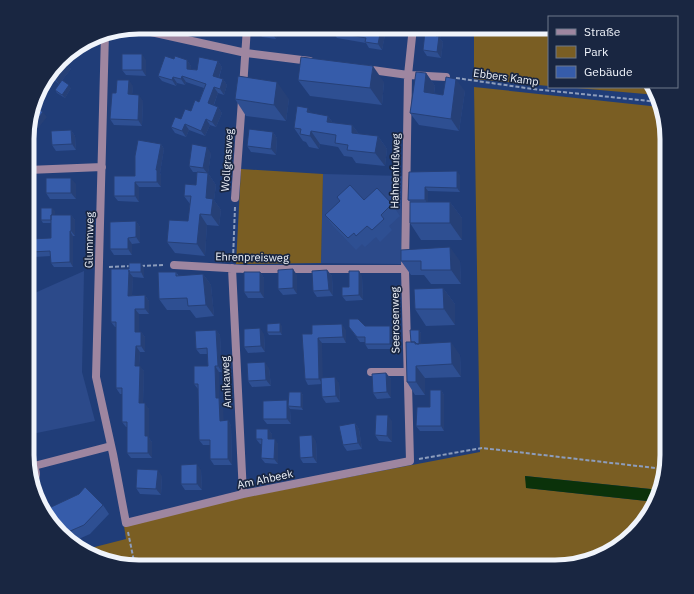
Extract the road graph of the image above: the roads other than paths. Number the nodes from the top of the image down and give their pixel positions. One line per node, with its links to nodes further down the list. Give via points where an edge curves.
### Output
1 (160, 34): 5 (street)
2 (247, 34): 5 (street, Wollgrasweg)
3 (412, 34): 8 (street, Hahnenfußweg)
4 (105, 40): 10 (street, Glummweg)
5 (246, 53): 6 (street); 12 (street, Wollgrasweg)
6 (316, 62)
7 (354, 67): 8 (street)
8 (408, 74): 9 (street); 15 (street, Hahnenfußweg)
9 (446, 77)
10 (102, 167): 11 (street); 18 (street, Glummweg, via 96,377)
11 (34, 170)
12 (235, 198)
13 (174, 265): 14 (street, Ehrenpreisweg)
14 (232, 268): 15 (street, Ehrenpreisweg); 21 (street, Arnikaweg)
15 (405, 269): 17 (street, Seerosenweg)
16 (372, 372): 17 (street)
17 (406, 372): 19 (street, Seerosenweg)
18 (111, 446): 20 (street); 22 (street, Glummweg)
19 (410, 461): 21 (street, Am Ahbeek)
20 (34, 462)
21 (243, 494): 22 (street, Am Ahbeek)
22 (126, 523)

